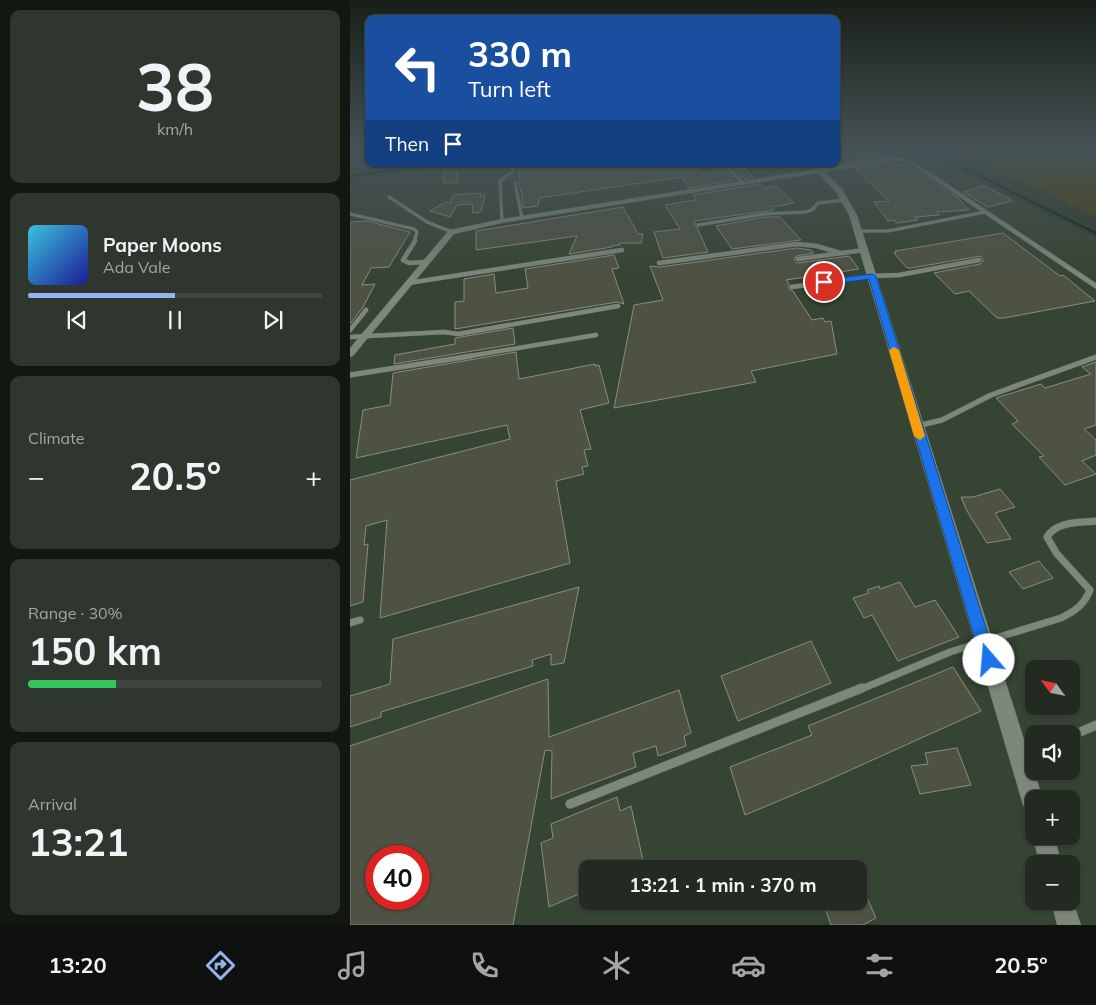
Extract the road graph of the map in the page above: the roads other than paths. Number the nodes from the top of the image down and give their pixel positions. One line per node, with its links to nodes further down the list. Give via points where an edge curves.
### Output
1 (501, 194): 11 (lane)
2 (517, 194): 10 (lane)
3 (672, 194): 10 (street)
4 (840, 194): 7 (street)
5 (958, 194): 8 (street)
6 (389, 197): 14 (lane, via 427,222)
7 (845, 200): 12 (lane, via 818,203 805,212 764,214); 13 (street)
8 (985, 212): 13 (lane, via 888,231); 25 (street)
9 (350, 214): 20 (lane, via 414,229 417,237 403,260)
10 (522, 218): 11 (street)
11 (502, 221): 14 (street)
12 (698, 225)
13 (858, 231): 16 (street)
14 (452, 232): 20 (street)
15 (622, 250): 23 (lane)
16 (864, 250): 17 (lane); 22 (street)
17 (840, 254): 18 (lane); 21 (lane, via 817,246 797,244)
18 (798, 259)
19 (979, 260): 22 (lane, via 899,276)
20 (425, 262): 23 (street)
21 (659, 264)
22 (872, 276): 24 (lane); 35 (street)
23 (408, 284): 30 (street)
24 (792, 287)
25 (1096, 287)
26 (618, 306): 30 (lane, via 458,334)
27 (366, 310): 28 (lane)
28 (350, 330)
29 (596, 335): 34 (lane)
30 (365, 336): 31 (lane); 32 (street)
31 (350, 337)
32 (350, 354)
33 (1096, 357): 35 (lane, via 991,395 942,420)
34 (350, 375)
35 (917, 426): 40 (street)
36 (1096, 521): 37 (lane, via 1058,527 1047,537 1050,546)
37 (1093, 589): 40 (lane, via 1082,606 1073,612)
38 (360, 620): 39 (lane)
39 (350, 623)
40 (983, 643): 44 (street); 46 (lane, via 950,652)
41 (1096, 725): 42 (lane)
42 (1080, 732)
43 (1025, 756): 44 (lane)
44 (1020, 758): 45 (street)
45 (1030, 790)
46 (570, 804)
47 (1065, 910): 48 (street)
48 (1069, 925)

